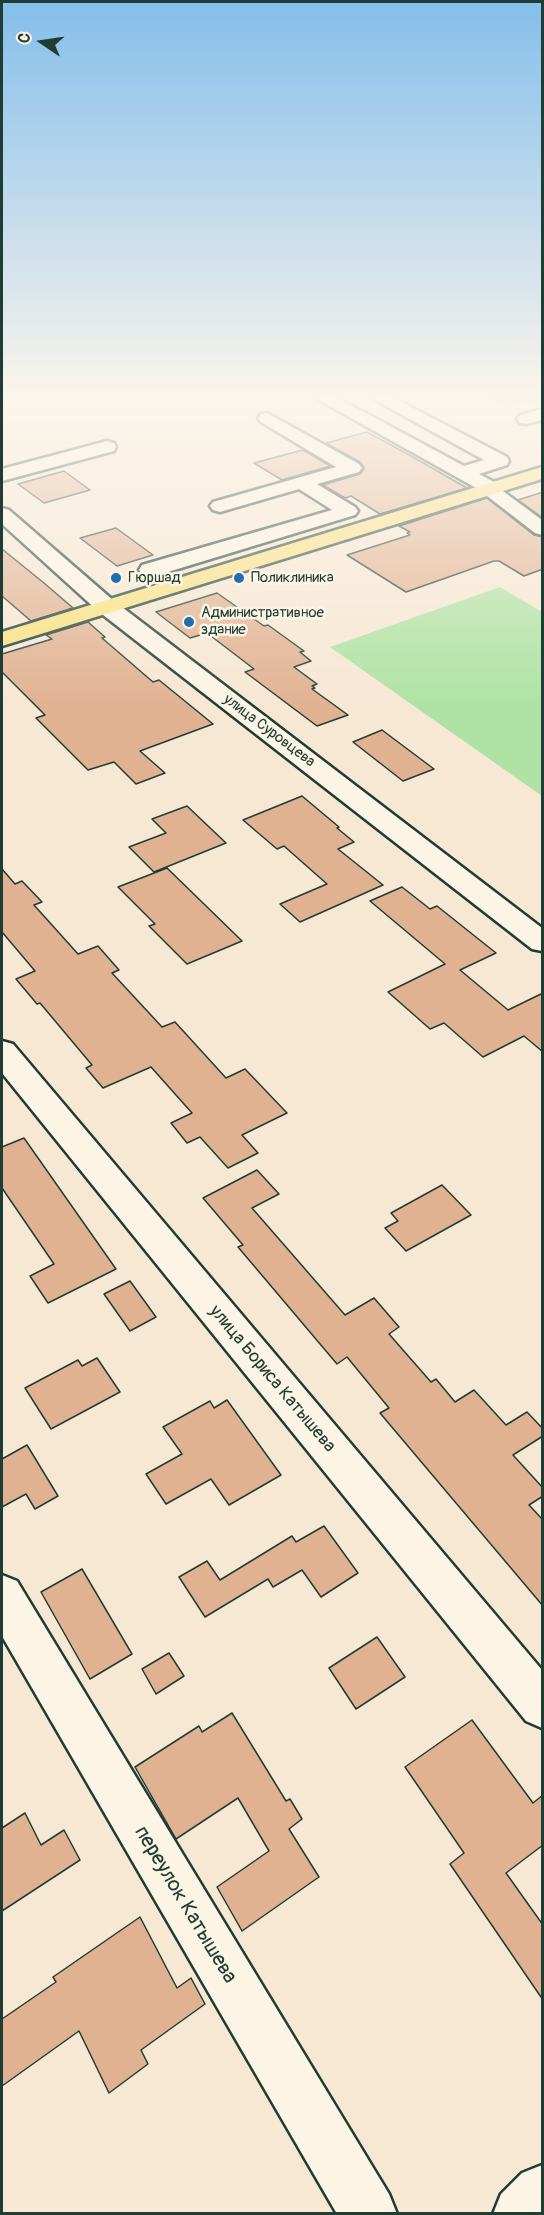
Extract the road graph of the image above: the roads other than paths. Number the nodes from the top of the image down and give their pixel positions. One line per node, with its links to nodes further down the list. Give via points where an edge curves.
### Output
1 (244, 499): 5 (street)
2 (329, 499): 7 (street, via 348,511)
3 (454, 499): 8 (main road)
4 (503, 499): 9 (street)
5 (220, 506)
6 (2, 514): 13 (street, улица Суровцева)
7 (335, 514): 8 (street); 10 (street)
8 (358, 528): 11 (main road)
9 (543, 529)
10 (256, 538): 11 (street); 12 (street)
11 (277, 553): 13 (main road)
12 (150, 570)
13 (106, 606): 14 (main road); 15 (street, улица Суровцева)
14 (2, 639)
15 (543, 942)
16 (2, 1052): 18 (street, улица Бориса Катышева)
17 (2, 1596): 20 (street, переулок Катышева)
18 (543, 1705)
19 (543, 2193): 21 (street)
20 (369, 2214)
21 (520, 2214)

